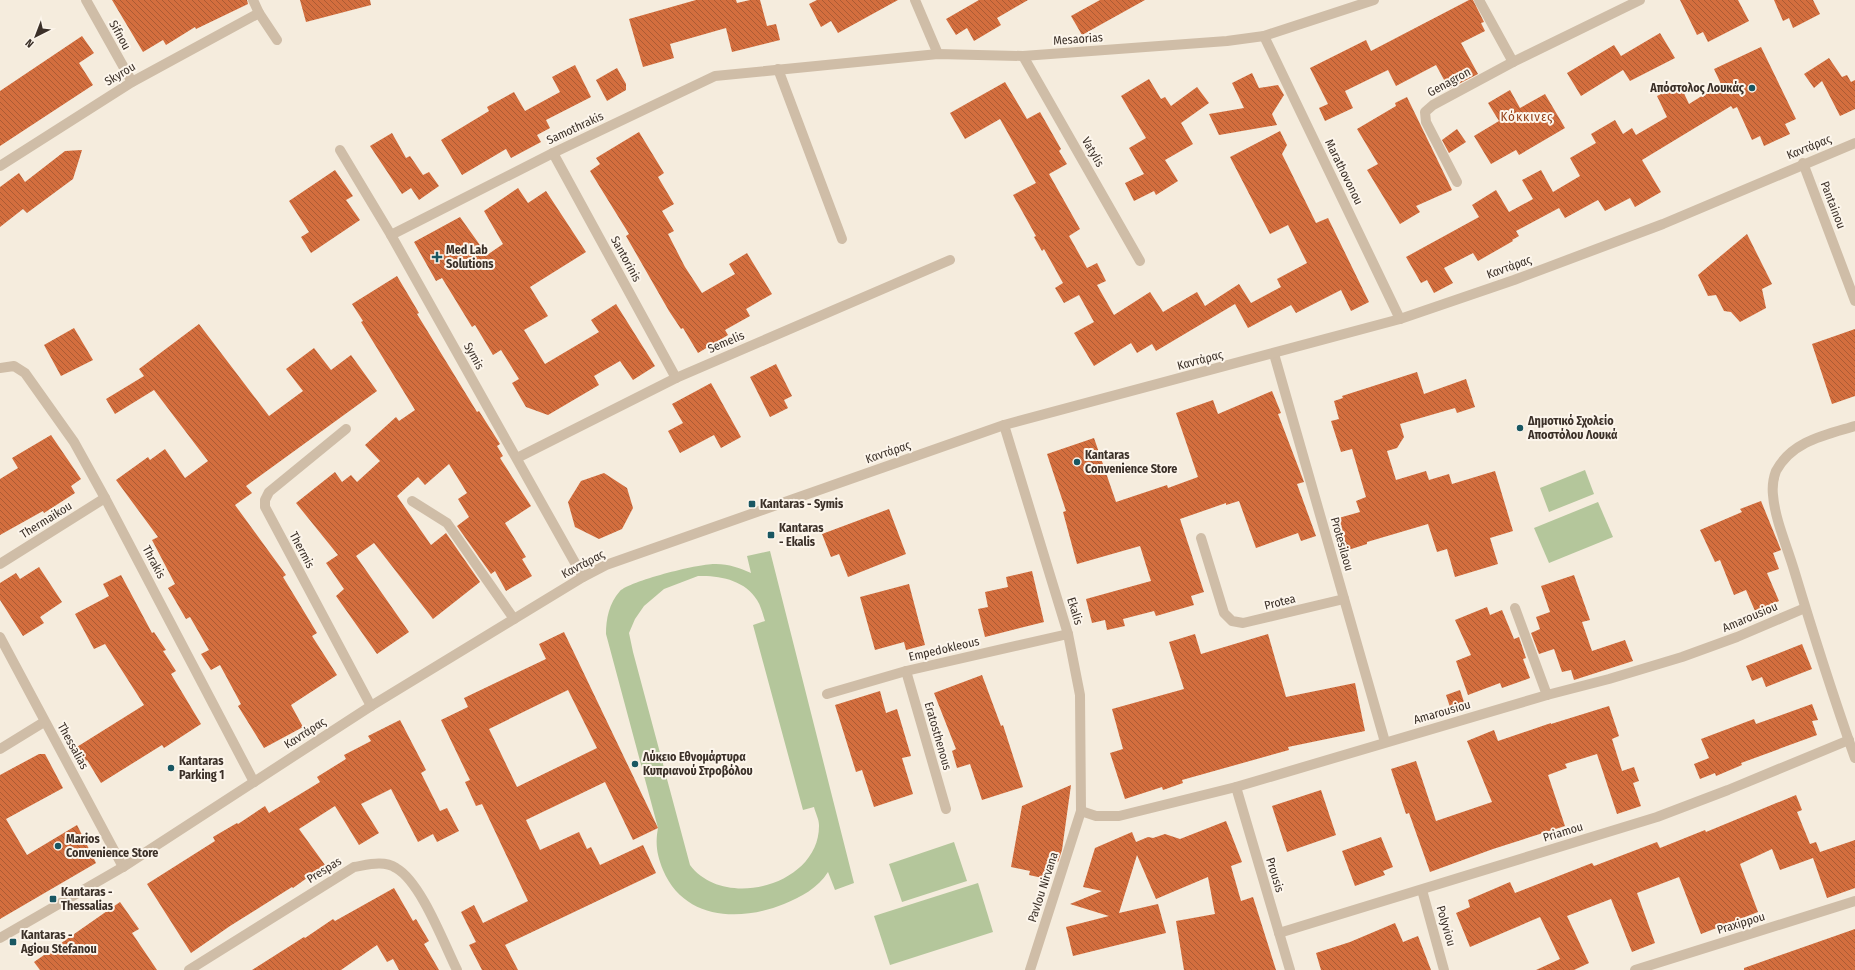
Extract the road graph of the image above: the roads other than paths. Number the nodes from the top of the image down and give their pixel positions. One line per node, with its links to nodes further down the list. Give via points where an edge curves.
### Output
1 (86, 0): 14 (street, Sifnou)
2 (253, 0): 7 (street)
3 (915, 0): 10 (street)
4 (1374, 0): 8 (street, Mesaorias)
5 (1479, 0): 12 (street)
6 (1640, 0): 12 (street, Genagron)
7 (259, 13): 9 (street); 14 (street, Skyrou)
8 (1264, 36): 11 (street, Mesaorias, via 1228,41); 26 (street, Marathovonou)
9 (277, 40)
10 (938, 54): 11 (street, Mesaorias); 13 (street, Mesaorias)
11 (1023, 56): 24 (street, Vatylis)
12 (1513, 62): 20 (street, Genagron, via 1433,105 1425,112 1426,122)
13 (778, 69): 17 (street, Samothrakis, via 715,76); 22 (street)
14 (132, 82): 19 (street, Skyrou)
15 (1855, 143): 18 (street, Καντάρας)
16 (340, 150): 21 (street, Symis)
17 (553, 153): 21 (street, Samothrakis); 29 (street, Santorinis)
18 (1803, 164): 25 (street, Pantainou); 26 (street, Καντάρας, via 1663,224 1514,280)
19 (0, 166)
20 (1457, 182)
21 (391, 235): 33 (street, Symis)
22 (842, 239)
23 (950, 260): 29 (street, Semelis)
24 (1140, 261)
25 (1855, 300)
26 (1400, 319): 27 (street, Καντάρας)
27 (1274, 354): 30 (street, Καντάρας); 39 (street, Protesilaou)
28 (0, 368): 34 (street, Thrakis, via 14,366 25,373 74,442)
29 (676, 378): 33 (street, Semelis)
30 (1004, 425): 38 (street, Καντάρας, via 606,565); 43 (street, Ekalis)
31 (1855, 426): 41 (street, via 1805,442 1783,460 1772,483 1776,510)
32 (346, 429): 48 (street, Thermis, via 269,492 265,507)
33 (517, 458): 38 (street, Symis)
34 (105, 498): 37 (street, Thermaikou); 54 (street, Thrakis)
35 (412, 501): 42 (street, via 447,523)
36 (1202, 538): 39 (street, Protea, via 1224,613 1232,621 1243,623)
37 (0, 564)
38 (583, 577): 42 (street, Καντάρας)
39 (1344, 599): 51 (street, Protesilaou)
40 (1515, 608): 47 (street)
41 (1805, 608): 47 (street, Amarousiou, via 1738,637 1682,657); 50 (street)
42 (514, 619): 48 (street, Καντάρας)
43 (1068, 634): 45 (street, Empedokleous); 57 (street, Ekalis, via 1080,695)
44 (0, 637): 49 (street, Thessalias)
45 (906, 671): 46 (street, Empedokleous); 56 (street, Eratosthenous)
46 (827, 694)
47 (1547, 695): 51 (street, Amarousiou)
48 (372, 706): 54 (street, Καντάρας)
49 (44, 722): 52 (street); 58 (street, Thessalias)
50 (1849, 740): 53 (street); 59 (street, Priamou, via 1657,817)
51 (1385, 742): 55 (street, Amarousiou)
52 (0, 749)
53 (1855, 758)
54 (254, 782): 58 (street, Καντάρας)
55 (1236, 787): 57 (street, Amarousiou, via 1119,816 1096,816); 61 (street, Prousis)
56 (946, 809)
57 (1081, 811): 65 (street, Pavlou Nirvana)
58 (124, 867): 62 (street, Καντάρας)
59 (1422, 890): 61 (street, Priamou); 67 (street, Polyviou)
60 (1855, 901): 68 (street, Praxippou)
61 (1279, 933): 66 (street, Prousis)
62 (0, 938)
63 (189, 970): 64 (street, Prespas, via 354,867 375,864 397,868 416,888)
64 (457, 970)
65 (1030, 970)
66 (1290, 970)
67 (1444, 970)
68 (1635, 970)

